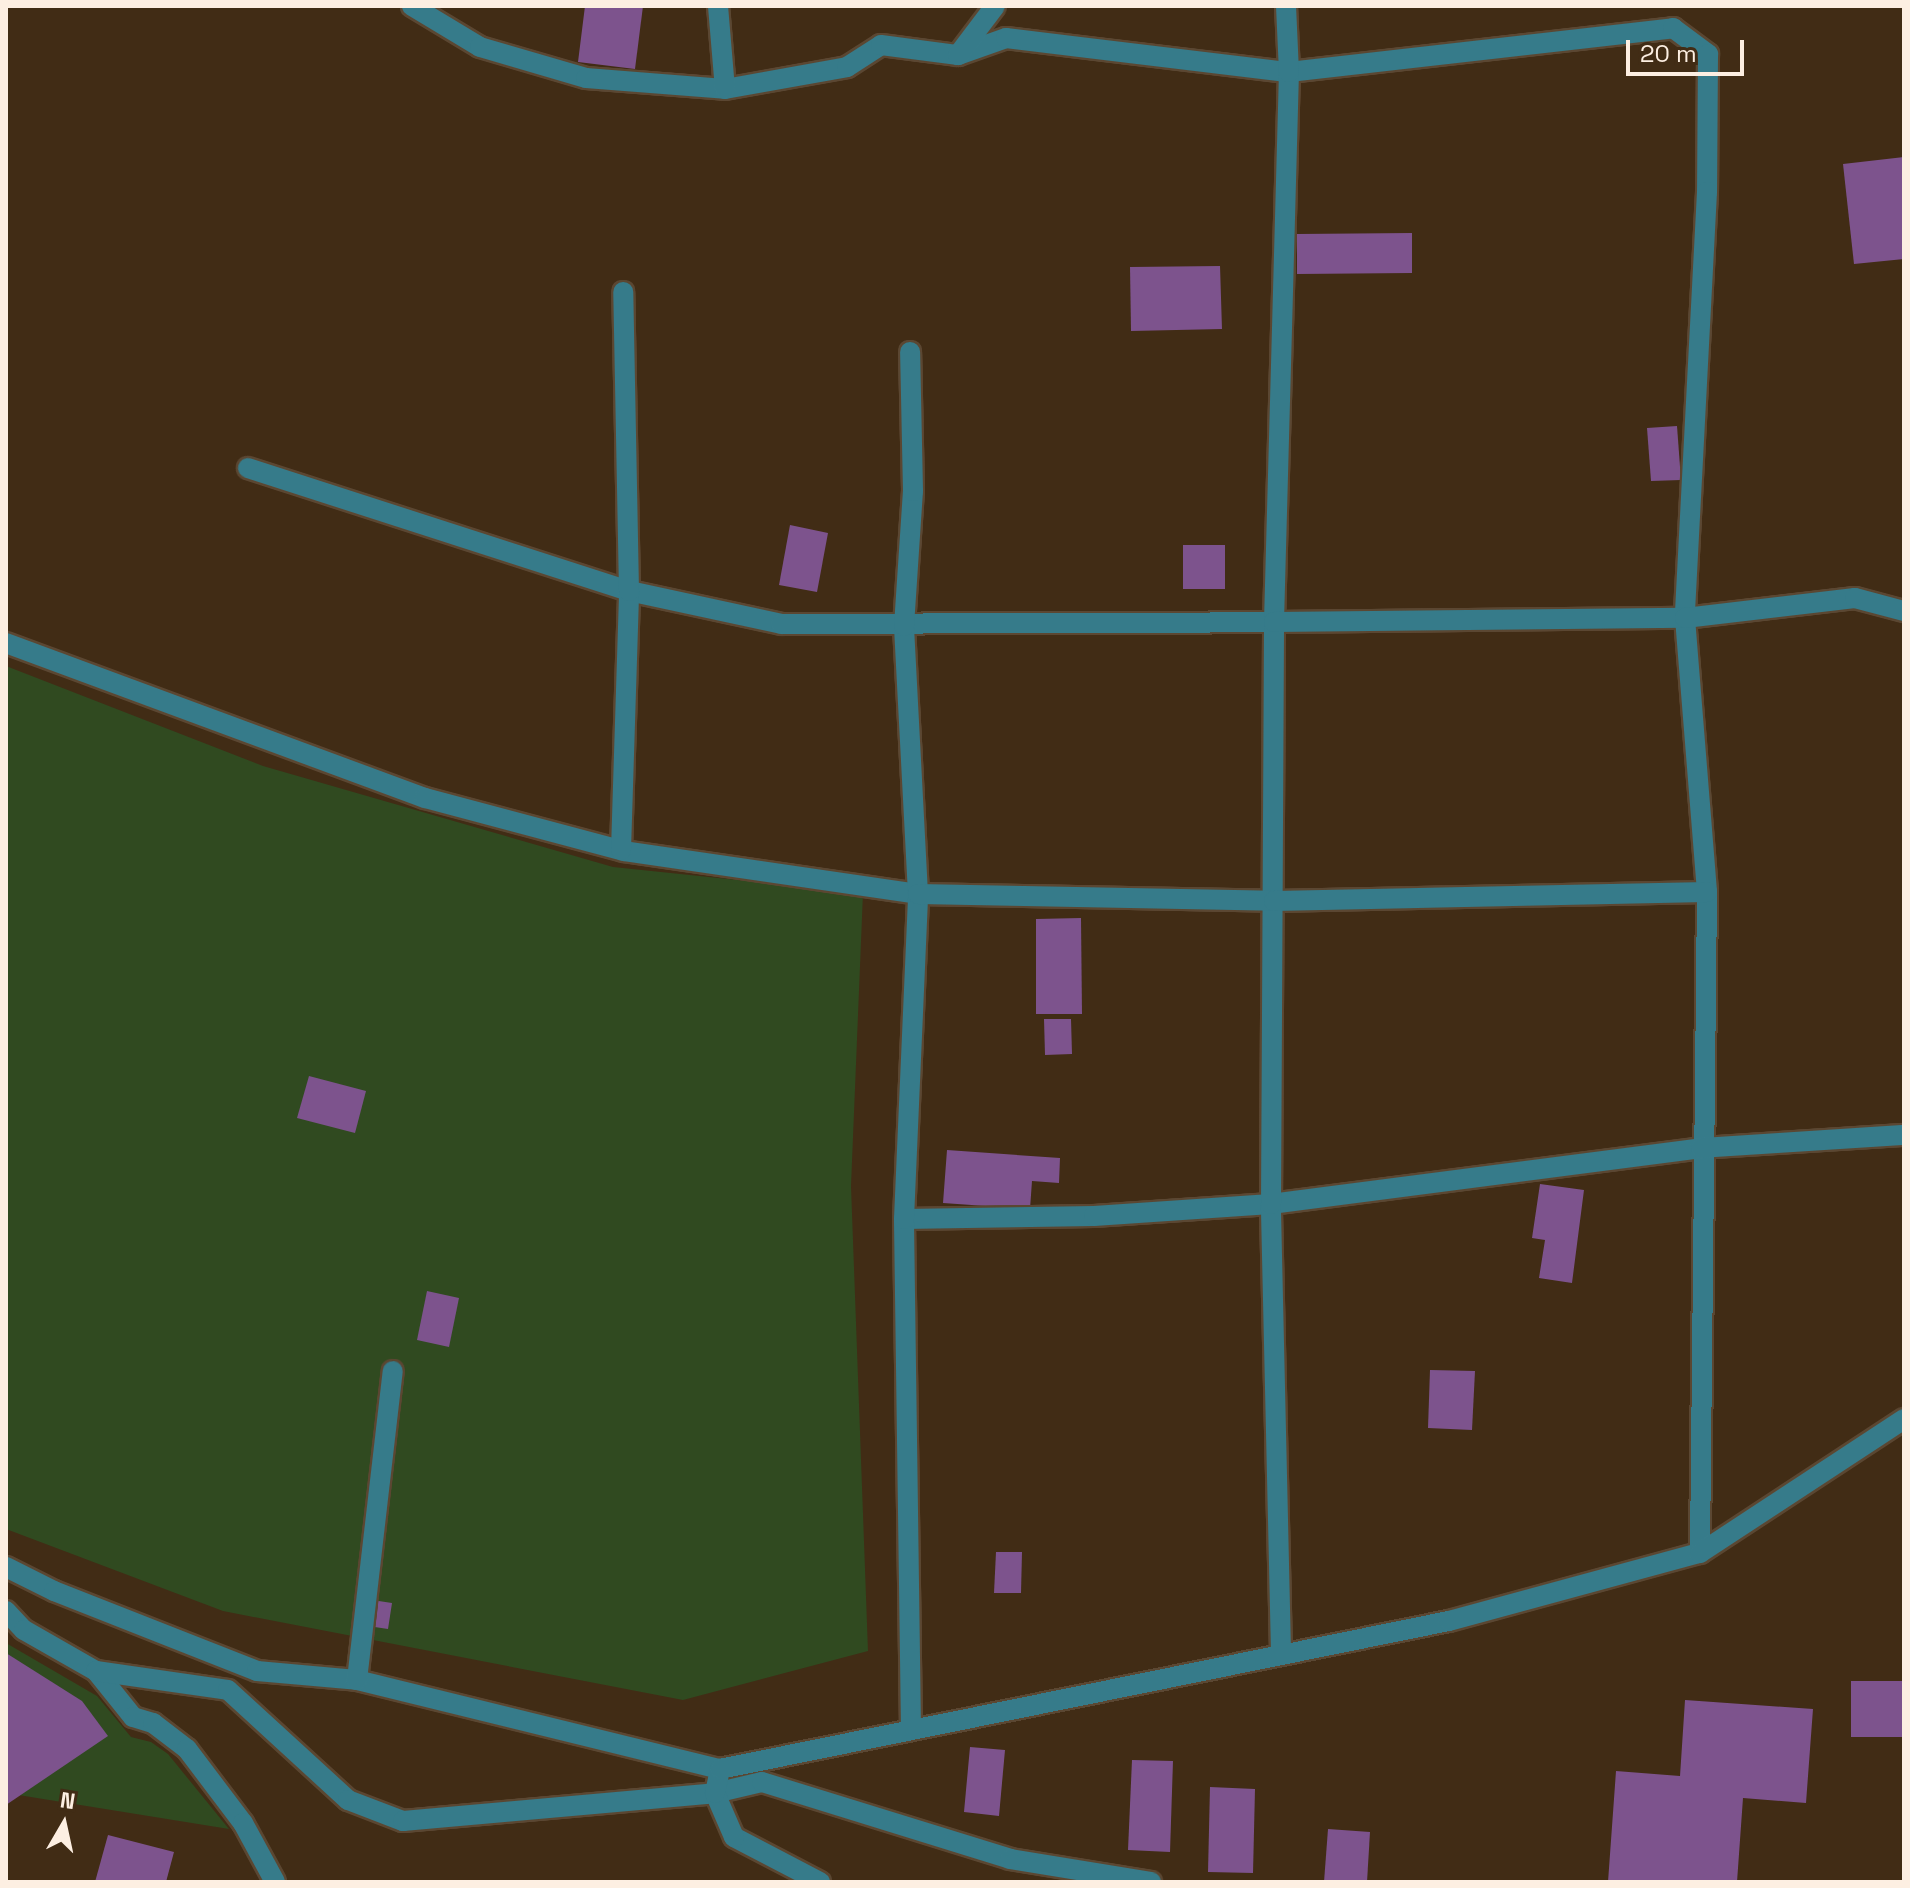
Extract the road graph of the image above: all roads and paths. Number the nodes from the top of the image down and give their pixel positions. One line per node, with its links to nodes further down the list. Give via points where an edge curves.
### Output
1 (412, 6): 7 (street, via 480,47 586,78)
2 (718, 6): 7 (street)
3 (995, 6): 5 (street)
4 (1286, 6): 6 (street)
5 (958, 55): 6 (street, via 1006,38); 7 (street, via 881,45 847,67)
6 (1289, 72): 13 (street, via 1673,28 1708,54 1707,192); 14 (street)
7 (725, 89)
8 (623, 292): 11 (street)
9 (910, 352): 15 (street, via 913,491)
10 (248, 468): 11 (street)
11 (629, 591): 15 (street, via 781,624); 17 (street)
12 (1904, 611): 13 (street, via 1855,598)
13 (1685, 618): 14 (street); 18 (street)
14 (1274, 622): 15 (street); 20 (street)
15 (904, 626): 19 (street)
16 (6, 643): 17 (street, via 425,798)
17 (621, 850): 19 (street)
18 (1707, 892): 20 (street); 22 (street)
19 (918, 894): 20 (street); 24 (street)
20 (1274, 901): 23 (street)
21 (1904, 1135): 22 (street)
22 (1701, 1148): 23 (street); 27 (street)
23 (1271, 1204): 24 (street, via 1094,1216); 30 (street)
24 (904, 1219): 33 (street)
25 (393, 1371): 32 (street)
26 (1904, 1419): 27 (street)
27 (1700, 1553): 30 (street, via 1449,1621)
28 (6, 1567): 32 (street, via 257,1671)
29 (6, 1611): 31 (street, via 24,1630)
30 (1281, 1652): 33 (street)
31 (96, 1671): 35 (street, via 228,1690 348,1800 403,1821); 36 (street, via 133,1717 153,1723 187,1749 243,1823)
32 (357, 1680): 34 (street)
33 (911, 1729): 34 (street)
34 (720, 1769): 35 (street)
35 (715, 1793): 37 (street, via 734,1837); 38 (street, via 762,1782 1010,1859)
36 (275, 1882)
37 (820, 1882)
38 (1151, 1882)

